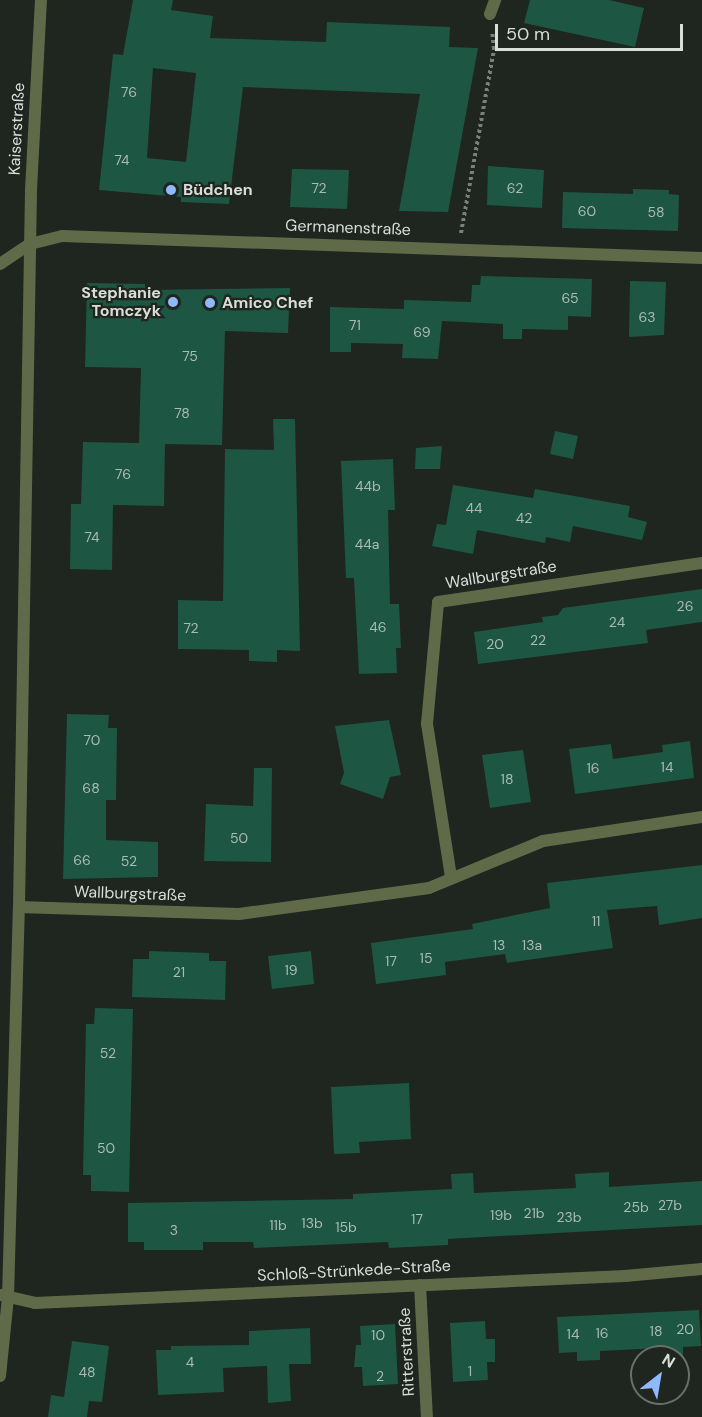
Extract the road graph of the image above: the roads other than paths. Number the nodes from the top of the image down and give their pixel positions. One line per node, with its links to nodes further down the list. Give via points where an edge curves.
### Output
1 (41, 0): 4 (street, Kaiserstraße)
2 (495, 0): 3 (street)
3 (490, 14)
4 (30, 244): 5 (street, Germanenstraße, via 62,236); 6 (street, Germanenstraße); 10 (street, Kaiserstraße)
5 (702, 258)
6 (0, 264)
7 (702, 563): 9 (street, Wallburgstraße, via 438,602 427,724)
8 (702, 818): 9 (street, Wallburgstraße, via 543,841)
9 (451, 877): 10 (street, Wallburgstraße, via 429,888 239,914)
10 (19, 907): 13 (street, Kaiserstraße)
11 (702, 1269): 12 (street, Schloß-Strünkede-Straße)
12 (420, 1285): 13 (street, Schloß-Strünkede-Straße, via 35,1303); 15 (street, Ritterstraße)
13 (4, 1296): 14 (street, Kaiserstraße)
14 (0, 1376)
15 (427, 1417)

